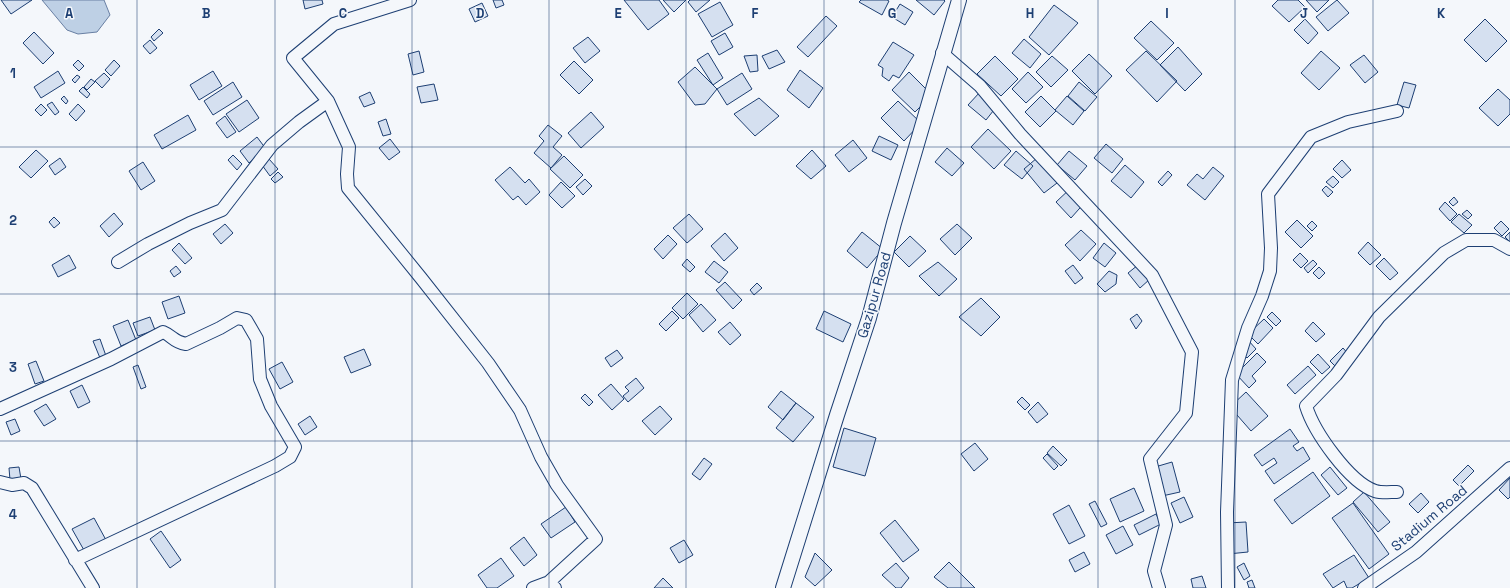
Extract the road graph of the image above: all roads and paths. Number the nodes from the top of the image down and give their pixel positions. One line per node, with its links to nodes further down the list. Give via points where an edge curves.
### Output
1 (410, 0): 4 (street, via 334,24 293,58)
2 (958, 0): 3 (street, Gazipur Road)
3 (942, 53): 16 (street, Gazipur Road, via 869,318 836,415); 17 (street, via 980,86 1025,139 1152,275 1192,352 1186,413 1150,459 1166,525 1154,571)
4 (328, 101): 7 (street, via 272,145 222,210 190,223); 13 (street, via 348,147 348,188 488,363 520,410 557,485 596,539)
5 (1397, 111): 18 (street, via 1348,122 1311,137 1268,194 1270,271 1248,328 1232,380 1227,512)
6 (1510, 249): 11 (street, via 1494,240 1466,240 1444,253 1379,317 1336,375 1306,406 1321,436 1349,472 1376,491)
7 (118, 262)
8 (0, 409): 12 (street, via 111,359 163,332 168,333 174,341 186,344 237,318 246,320 257,339 260,379 271,406 295,447 290,457)
9 (1510, 468): 19 (street, Stadium Road, via 1416,552)
10 (0, 482): 12 (street, via 12,485 24,483 32,488)
11 (1397, 492)
12 (75, 560): 14 (street)
13 (552, 585): 15 (street)
14 (93, 588)
15 (532, 588)
16 (783, 588)
17 (1159, 588)
18 (1228, 588)
19 (1364, 588)

